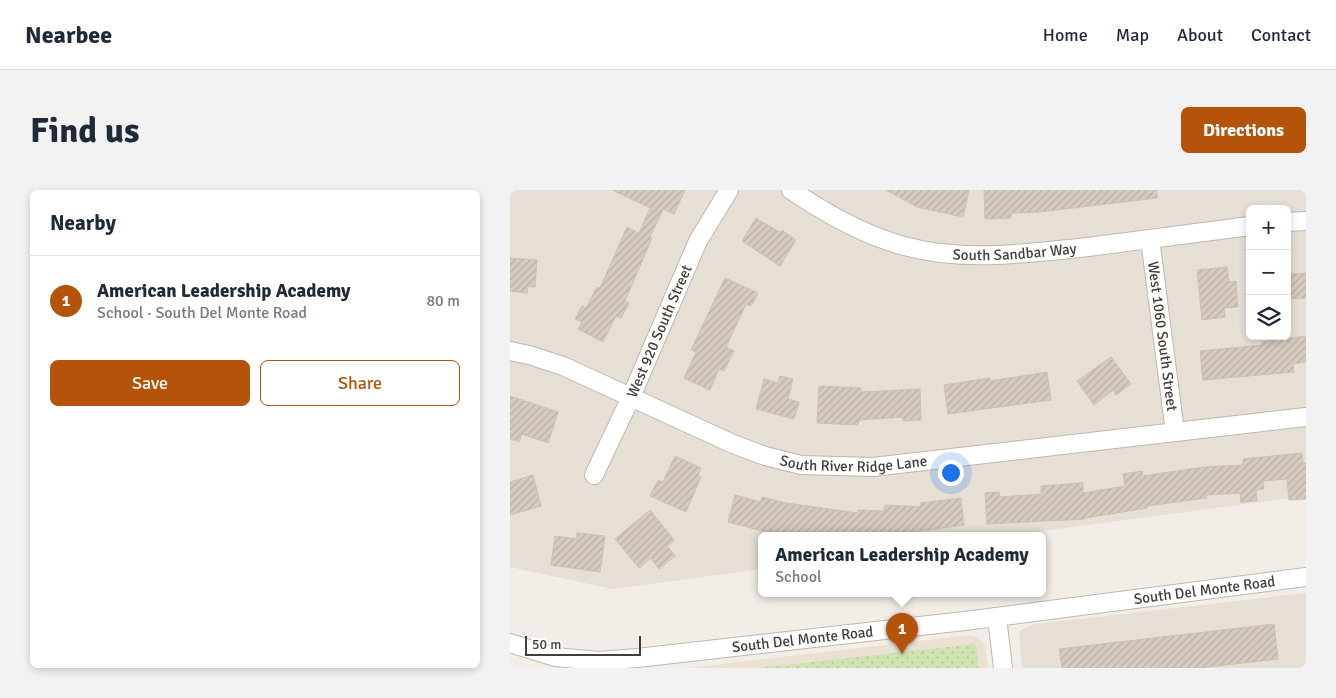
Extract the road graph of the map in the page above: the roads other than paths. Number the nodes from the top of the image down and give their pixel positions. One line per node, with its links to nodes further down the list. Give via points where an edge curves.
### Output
1 (729, 190): 8 (street, West 920 South Street, via 698,241)
2 (791, 190): 6 (street, South Sandbar Way, via 824,213 855,228 890,242 927,251 972,256 1024,254)
3 (1306, 221): 4 (street)
4 (1291, 222)
5 (1246, 227): 6 (street, South Sandbar Way)
6 (1150, 239): 10 (street, West 1060 South Street)
7 (510, 350): 8 (street, South River Ridge Lane, via 563,366)
8 (632, 397): 10 (street, South River Ridge Lane, via 733,444 801,465 873,468); 11 (street, West 920 South Street)
9 (1306, 417): 10 (street, South River Ridge Lane)
10 (1174, 432)
11 (594, 475)
12 (1306, 577): 13 (street, South Del Monte Road)
13 (997, 617): 14 (street, South Del Monte Road, via 599,661 555,657); 15 (street)
14 (510, 643)
15 (1003, 668)

